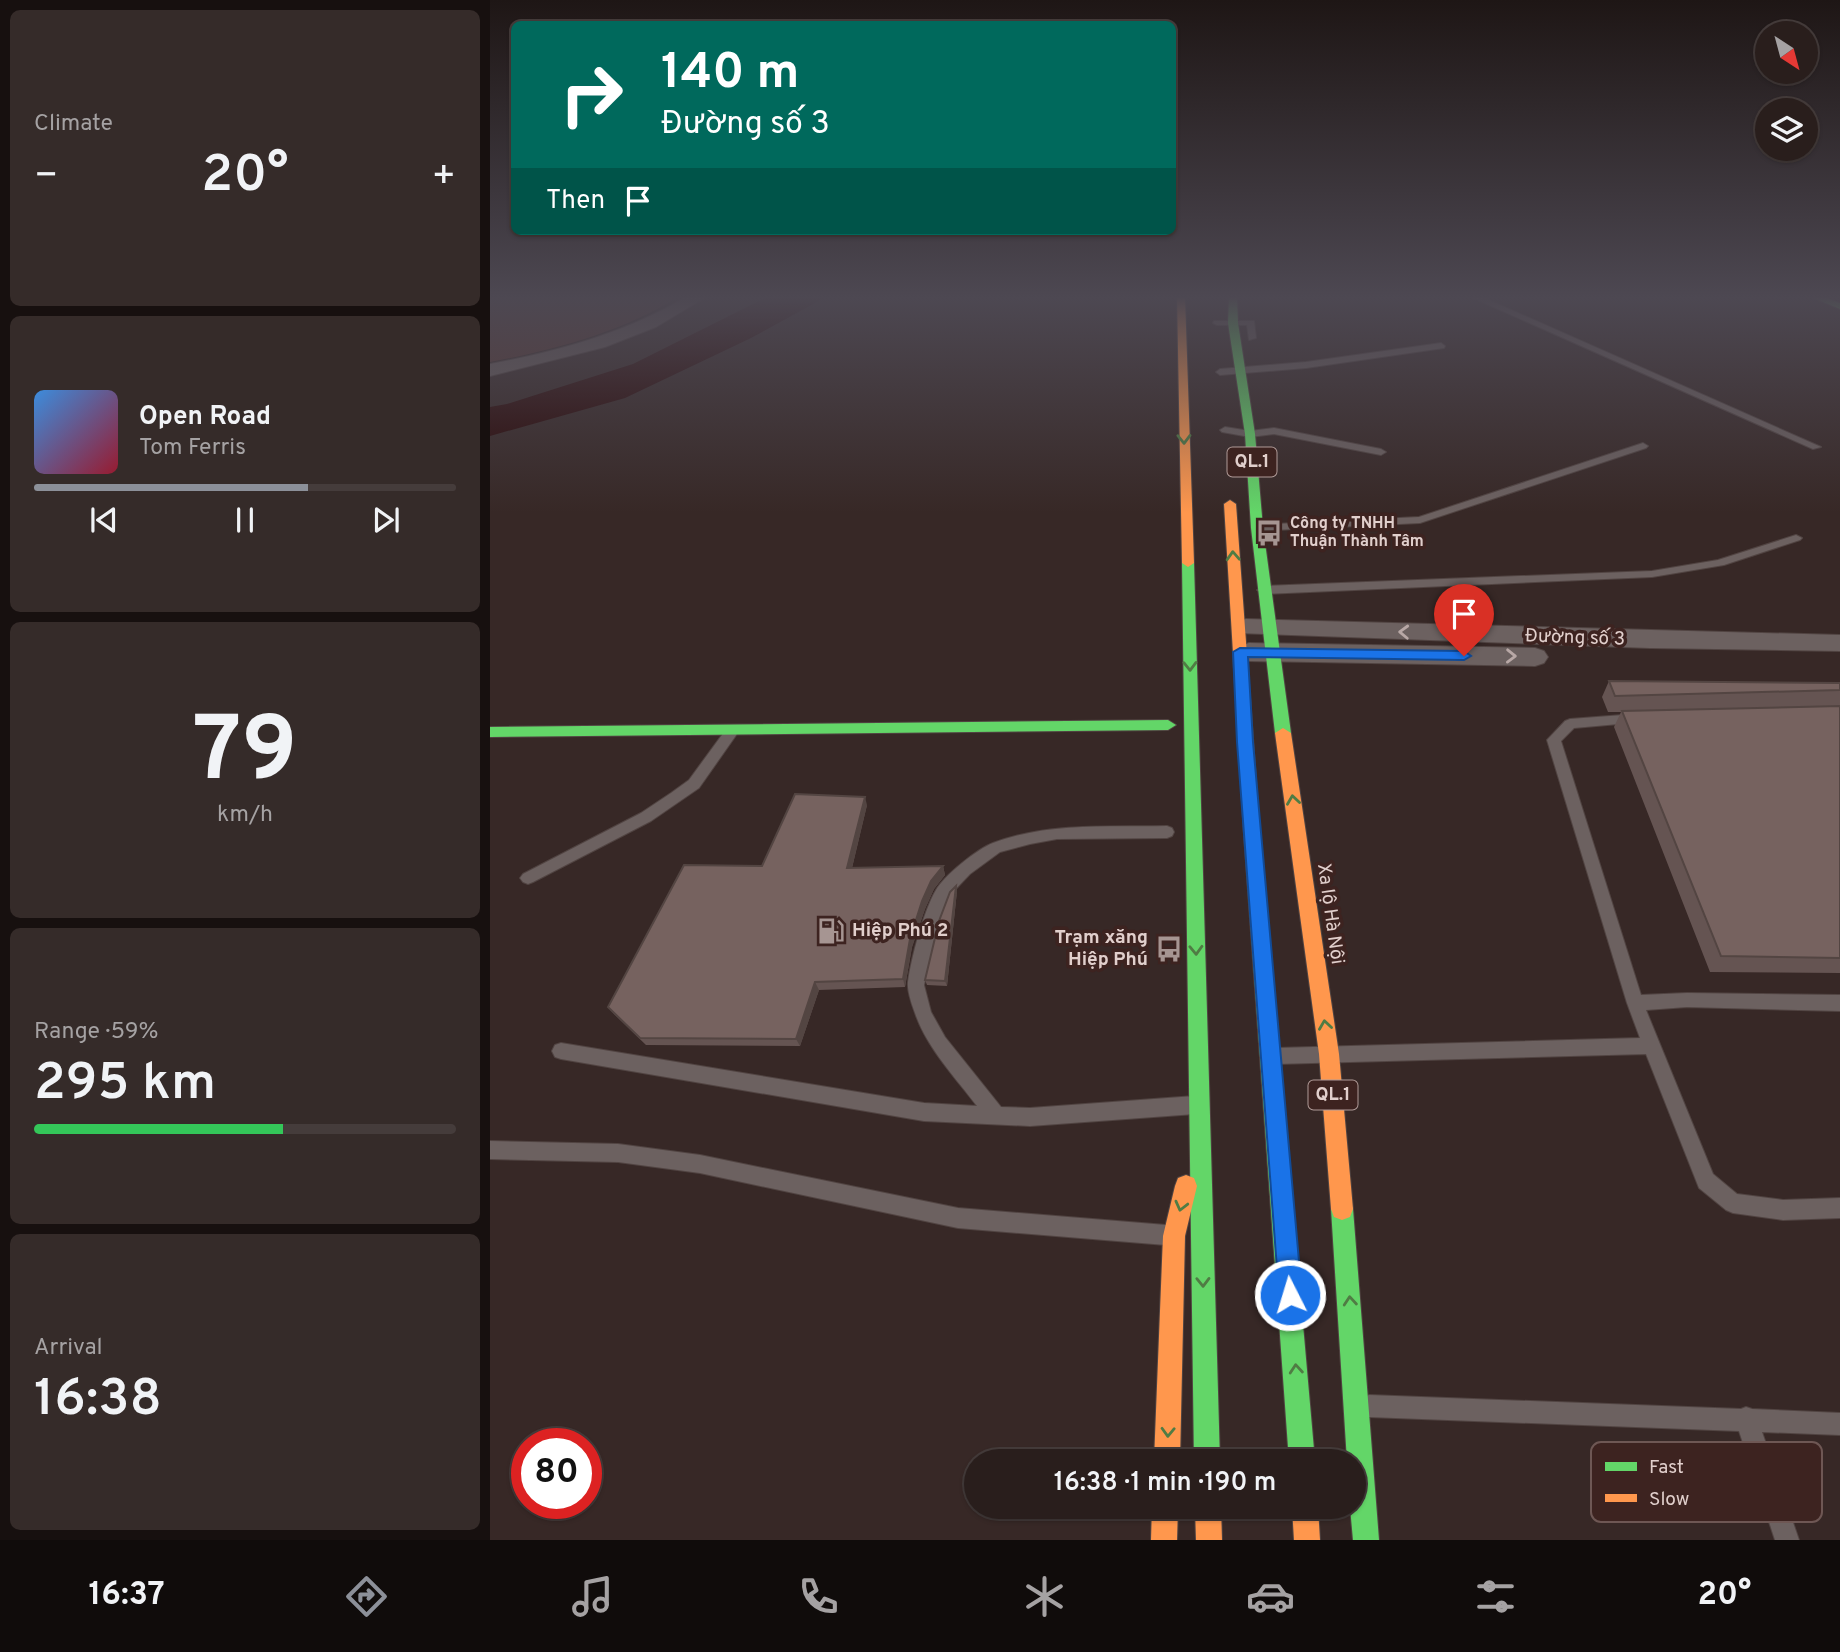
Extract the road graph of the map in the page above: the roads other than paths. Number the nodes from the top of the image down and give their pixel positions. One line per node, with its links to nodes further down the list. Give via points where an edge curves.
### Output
1 (1183, 369): 23 (main road, one-way to 23)
2 (1254, 369): 4 (lane)
3 (1638, 369): 9 (lane)
4 (1239, 370): 5 (lane); 7 (main road, Xa lộ Hà Nội / QL.1)
5 (1220, 372)
6 (1224, 424): 7 (lane); 10 (main road, QL.1)
7 (1250, 434): 11 (lane, via 1273,431); 14 (main road, Xa lộ Hà Nội / QL.1)
8 (1643, 446): 14 (lane, via 1420,520)
9 (1816, 447)
10 (1226, 449)
11 (1381, 452)
12 (1229, 489): 13 (main road, Xa lộ Hà Nội / QL.1)
13 (1232, 528): 14 (lane); 16 (main road, Xa lộ Hà Nội / QL.1, one-way to 13)
14 (1257, 528): 16 (main road, Xa lộ Hà Nội / QL.1)
15 (1796, 538): 16 (lane, via 1720,563 1652,574)
16 (1250, 591): 17 (main road, Xa lộ Hà Nội / QL.1); 18 (main road, Xa lộ Hà Nội / QL.1)
17 (1239, 639): 18 (street); 36 (main road, Xa lộ Hà Nội / QL.1)
18 (1270, 640): 19 (street, Đường số 3, one-way to 18); 20 (street, Đường số 3, one-way to 20); 35 (main road, Xa lộ Hà Nội / QL.1, one-way to 18)
19 (1840, 643)
20 (1840, 662)
21 (1168, 718): 23 (main road); 24 (main road); 26 (main road)
22 (1656, 718): 31 (lane, via 1570,724 1555,740)
23 (1191, 724): 30 (main road)
24 (732, 731): 25 (main road); 29 (lane, via 694,784 676,797)
25 (490, 732)
26 (1168, 745)
27 (1168, 832): 38 (lane, via 1057,833 1030,838 995,848 942,892 916,985 923,1013 939,1043)
28 (1178, 863): 30 (main road)
29 (528, 878)
30 (1194, 882): 37 (main road, one-way to 37)
31 (1635, 1003): 32 (lane); 33 (lane)
32 (1840, 1003)
33 (1652, 1046): 35 (lane); 41 (lane, via 1706,1181 1733,1203 1783,1210)
34 (561, 1051): 38 (lane, via 924,1112)
35 (1329, 1054): 36 (lane); 44 (main road, Xa lộ Hà Nội / QL.1, one-way to 35)
36 (1272, 1056): 43 (main road, Xa lộ Hà Nội / QL.1, one-way to 36)
37 (1201, 1104): 38 (lane); 39 (main road)
38 (996, 1116)
39 (1200, 1140): 42 (main road, one-way to 42); 49 (main road, one-way to 49)
40 (490, 1150): 42 (lane, via 618,1153 700,1164 958,1218)
41 (1840, 1208)
42 (1174, 1236): 48 (main road, one-way to 48)
43 (1299, 1401): 44 (lane); 50 (main road, Xa lộ Hà Nội / QL.1)
44 (1358, 1405): 45 (lane); 58 (main road, Xa lộ Hà Nội / QL.1)
45 (1746, 1418): 46 (lane); 47 (lane)
46 (1840, 1424)
47 (1754, 1442)
48 (1167, 1449)
49 (1207, 1449)
50 (1301, 1449)
51 (1165, 1519): 55 (main road)
52 (1208, 1519): 56 (main road)
53 (1306, 1519): 57 (main road)
54 (1781, 1522): 59 (lane)
55 (1164, 1540)
56 (1209, 1540)
57 (1307, 1540)
58 (1366, 1540)
59 (1787, 1540)

